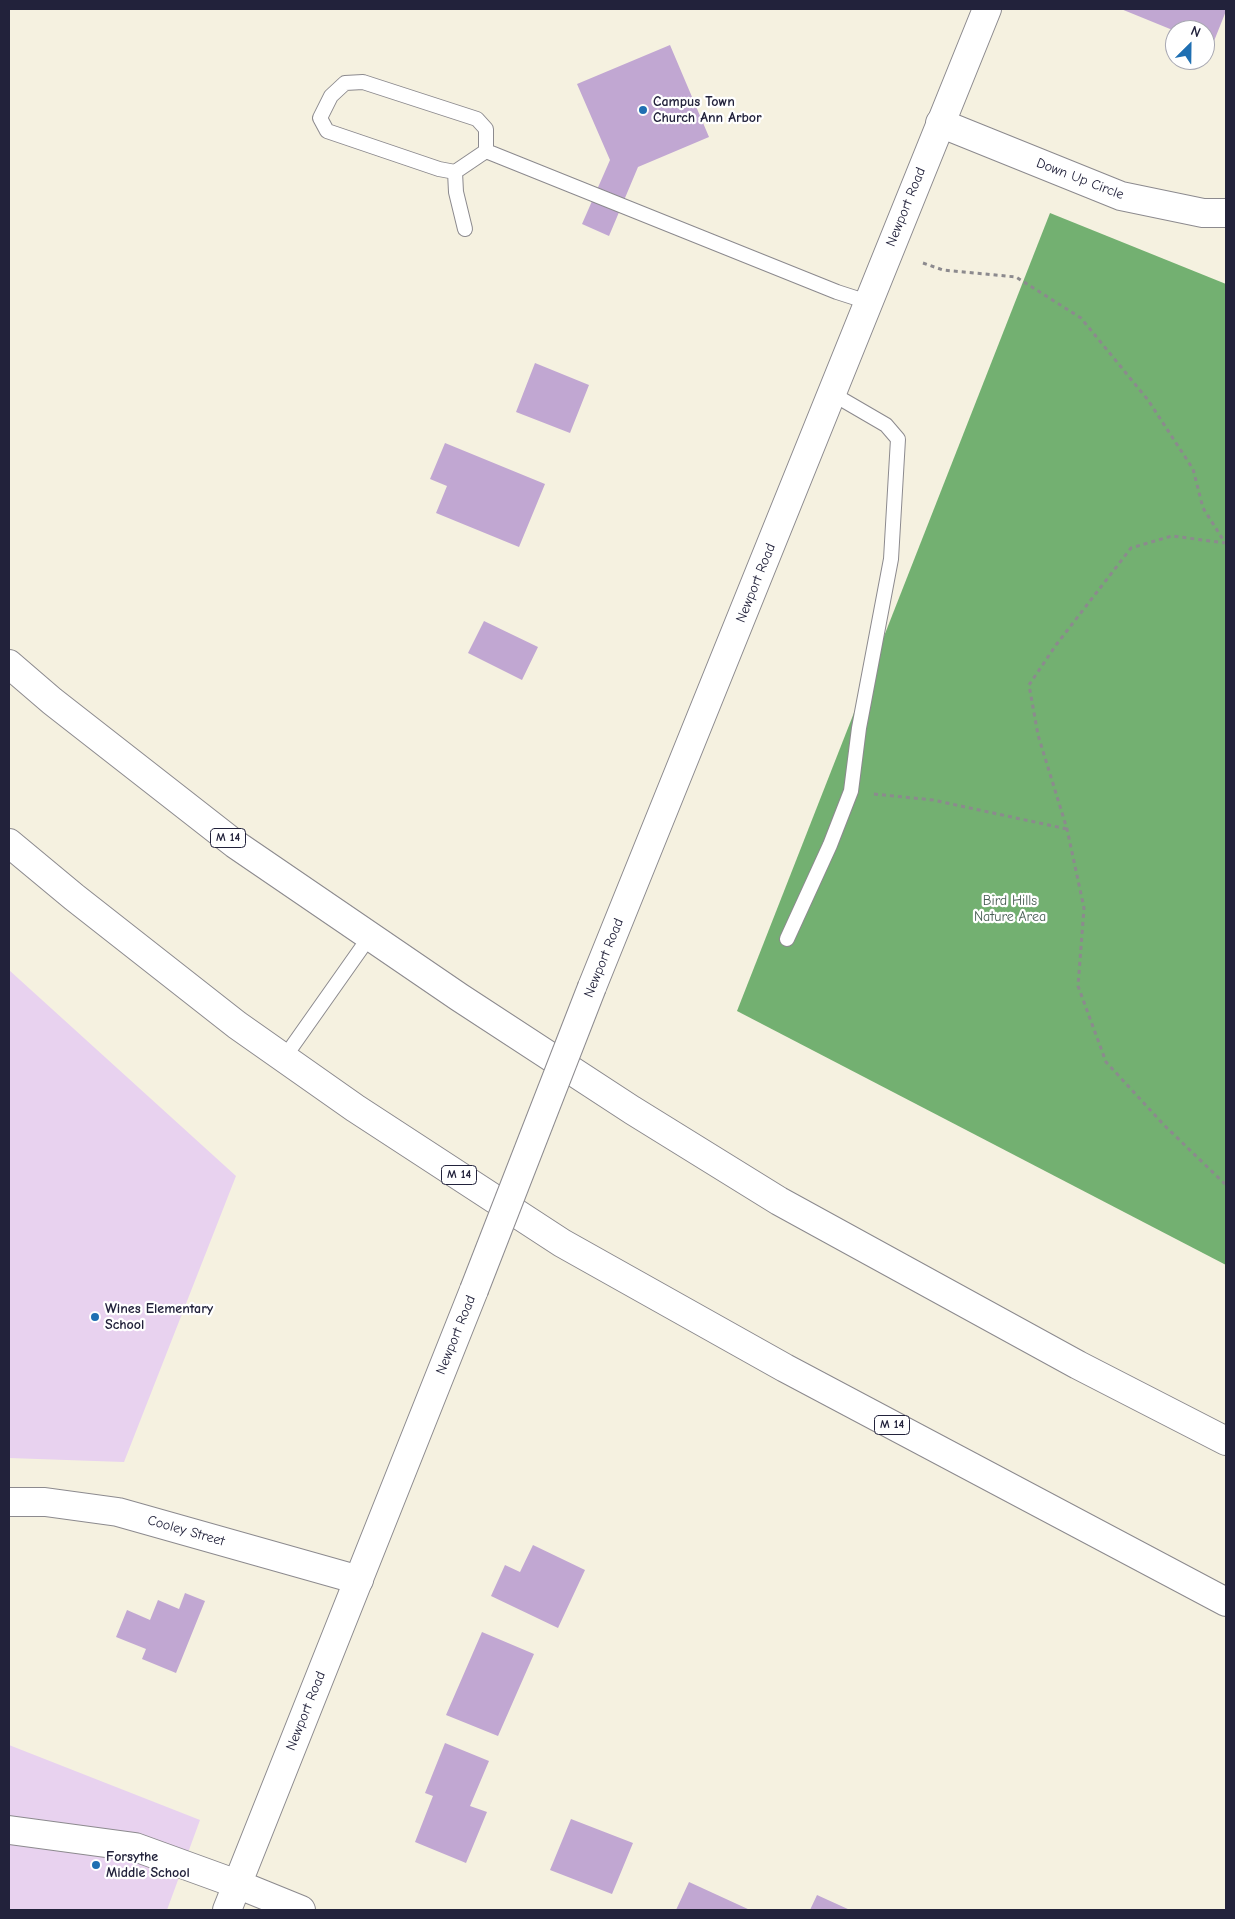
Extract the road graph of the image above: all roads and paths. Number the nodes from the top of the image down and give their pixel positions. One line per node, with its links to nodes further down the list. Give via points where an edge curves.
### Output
1 (987, 9): 2 (main road, Newport Road)
2 (940, 123): 5 (main road, Down Up Circle, via 1121,196 1203,213); 8 (main road, Newport Road)
3 (486, 151): 4 (lane); 4 (lane, via 486,129 477,119 363,82 345,83 330,96 320,118 327,131); 8 (lane)
4 (454, 172): 6 (lane)
5 (1226, 213)
6 (465, 229)
7 (923, 263): 10 (path, via 942,270 1016,276 1081,318 1148,400 1193,468 1203,508)
8 (868, 302): 9 (main road, Newport Road)
9 (831, 393): 12 (lane, via 886,425 898,439 899,452 891,559); 21 (main road, Newport Road, bridge, via 592,987)
10 (1226, 543): 13 (path, via 1172,536 1130,548 1029,685 1038,735)
11 (9, 664): 15 (main road, M 14, via 235,844)
12 (851, 791): 13 (path, via 933,800); 16 (lane)
13 (1067, 829): 18 (path, via 1084,908 1078,986 1106,1062)
14 (9, 843): 17 (main road, M 14, via 89,910)
15 (370, 936): 17 (lane); 19 (main road, M 14, via 632,1110 779,1201)
16 (787, 940)
17 (284, 1058): 22 (main road, M 14, via 562,1243 794,1373)
18 (1226, 1185)
19 (1226, 1442)
20 (9, 1502): 21 (main road, Cooley Street, via 45,1502 118,1512)
21 (359, 1580): 24 (main road, Newport Road)
22 (1226, 1602)
23 (9, 1830): 24 (main road, via 135,1847)
24 (238, 1884): 25 (main road, Newport Road); 26 (main road)
25 (227, 1910)
26 (301, 1910)

